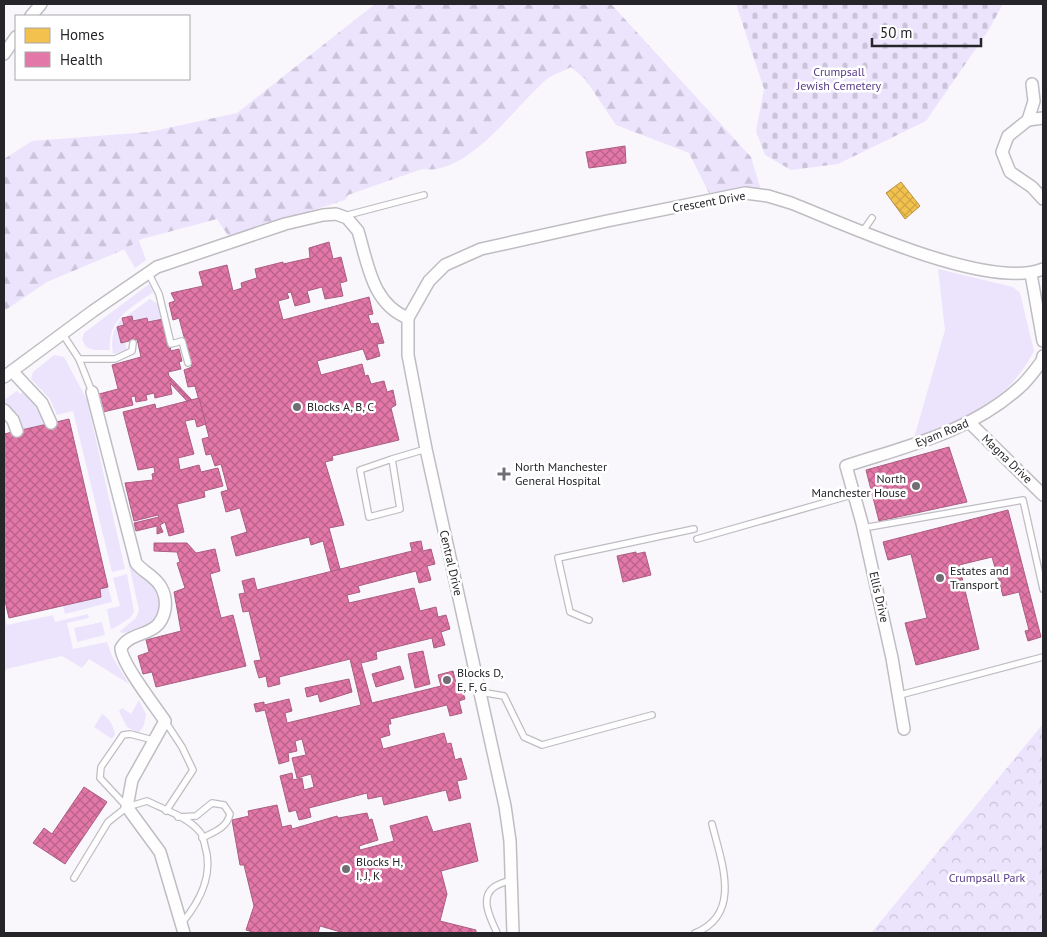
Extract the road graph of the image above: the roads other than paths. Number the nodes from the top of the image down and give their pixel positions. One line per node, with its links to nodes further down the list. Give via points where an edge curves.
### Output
1 (41, 4): 2 (street)
2 (32, 15)
3 (15, 38): 4 (street)
4 (4, 54)
5 (1032, 84): 7 (street, via 1034,101)
6 (1043, 118): 7 (street)
7 (1028, 120): 9 (street, via 1008,136 1002,152 1010,172)
8 (424, 195): 10 (lane)
9 (1043, 199)
10 (343, 216): 14 (street, via 323,215 285,224); 16 (street, via 358,231 377,294 396,313)
11 (872, 218): 12 (lane)
12 (863, 231): 15 (street, Crescent Drive, via 978,270); 16 (street, Crescent Drive, via 791,203 745,193 481,249 445,265 429,281)
13 (1043, 269): 15 (street)
14 (148, 272): 17 (street); 22 (lane, via 159,294 171,344 182,341)
15 (1031, 274): 18 (street)
16 (408, 318): 29 (street, Central Drive, via 408,355)
17 (62, 333): 21 (lane); 23 (street)
18 (1043, 341)
19 (133, 342): 21 (lane, via 132,351 121,357)
20 (1043, 356): 27 (street, Eyam Road, via 1020,387)
21 (79, 359): 24 (lane)
22 (188, 363)
23 (8, 374): 26 (street, via 42,403)
24 (92, 392): 43 (street, via 136,563 157,580 166,602 162,619 154,629 126,641 120,651)
25 (4, 410): 28 (street)
26 (51, 423)
27 (970, 423): 31 (street, Eyam Road, via 922,443); 33 (street, Magna Drive)
28 (17, 431)
29 (426, 449): 30 (lane); 40 (street, Central Drive)
30 (392, 459): 30 (lane, via 400,509 368,517 360,470)
31 (846, 466): 32 (street, Ellis Drive)
32 (855, 494): 34 (street, Ellis Drive); 36 (lane)
33 (1043, 495)
34 (864, 528): 37 (lane, via 1023,500); 41 (street, Ellis Drive)
35 (694, 529): 38 (lane, via 558,558 570,612)
36 (697, 538)
37 (1043, 589)
38 (589, 620)
39 (1043, 657): 41 (lane)
40 (480, 692): 42 (lane, via 504,696 524,737 542,745); 52 (street, Central Drive, via 505,806)
41 (900, 695): 44 (street, Ellis Drive)
42 (652, 715)
43 (165, 721): 45 (street); 47 (lane, via 193,770)
44 (904, 730)
45 (153, 740): 46 (street, via 132,780); 46 (lane, via 123,735 100,768 100,778)
46 (127, 807): 47 (lane, via 147,801); 51 (lane, via 108,822); 53 (street, via 160,852)
47 (166, 811): 48 (lane)
48 (178, 817): 50 (lane, via 201,832); 50 (lane, via 196,816 212,803 224,805 230,814 229,822)
49 (712, 824): 56 (lane, via 727,886 722,909 709,926)
50 (202, 838): 53 (lane, via 209,873)
51 (74, 878)
52 (512, 880): 54 (lane, via 493,888 488,895 487,910); 55 (street, Central Drive)
53 (183, 928)
54 (497, 933)
55 (514, 933)
56 (695, 933)

